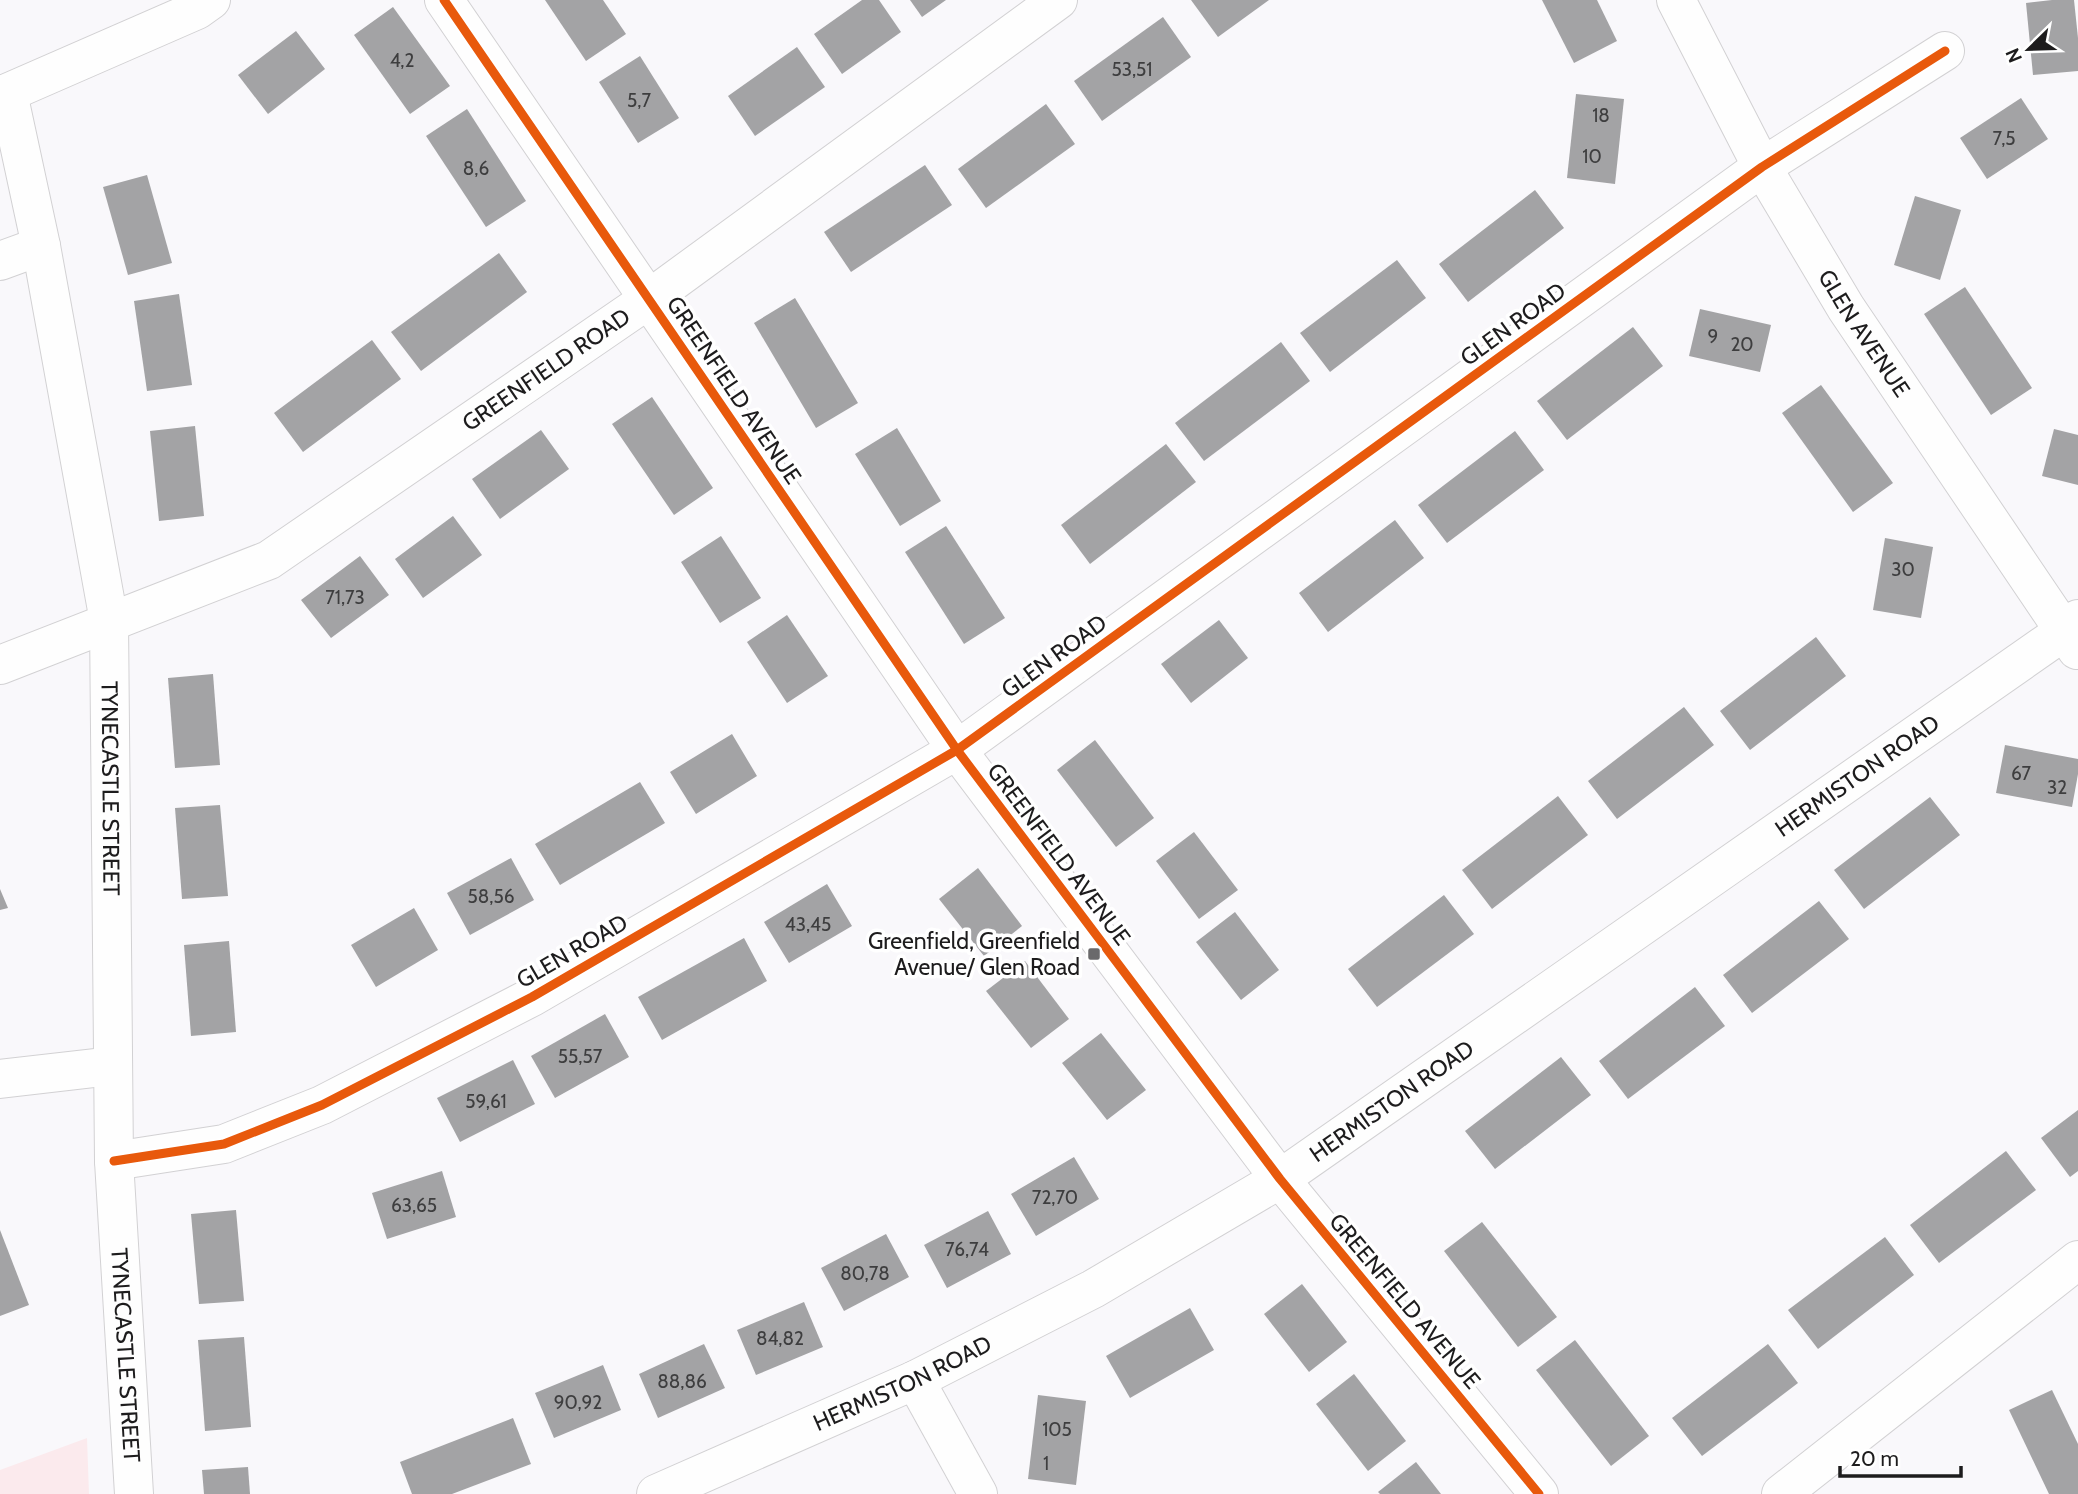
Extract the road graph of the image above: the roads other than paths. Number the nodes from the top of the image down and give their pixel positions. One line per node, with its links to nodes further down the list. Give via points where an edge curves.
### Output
1 (211, 0): 6 (street, via 197,10)
2 (444, 0): 10 (street, GREENFIELD AVENUE)
3 (1058, 0): 10 (street, GREENFIELD ROAD)
4 (1676, 0): 7 (street, GLEN AVENUE)
5 (1945, 51): 7 (street, GLEN ROAD)
6 (3, 86): 8 (street, TYNECASTLE STREET)
7 (1762, 167): 12 (street, GLEN AVENUE, via 1846,307); 14 (street, GLEN ROAD)
8 (41, 246): 9 (street); 11 (street, TYNECASTLE STREET)
9 (0, 261)
10 (649, 299): 11 (street, GREENFIELD ROAD, via 269,560); 14 (street, GREENFIELD AVENUE)
11 (110, 621): 13 (street, GREENFIELD ROAD); 15 (street, TYNECASTLE STREET)
12 (2073, 634): 18 (street, HERMISTON ROAD)
13 (0, 665)
14 (957, 750): 17 (street, GLEN ROAD, via 532,997 322,1105 224,1144); 18 (street, GREENFIELD AVENUE)
15 (112, 1066): 16 (street); 17 (street, TYNECASTLE STREET)
16 (0, 1079)
17 (114, 1161): 21 (street, TYNECASTLE STREET)
18 (1280, 1180): 20 (street, HERMISTON ROAD, via 1093,1289); 24 (street, GREENFIELD AVENUE)
19 (2078, 1261): 25 (street)
20 (915, 1380): 22 (street, HERMISTON ROAD); 23 (street)
21 (134, 1494)
22 (656, 1494)
23 (978, 1494)
24 (1539, 1494)
25 (1781, 1494)

